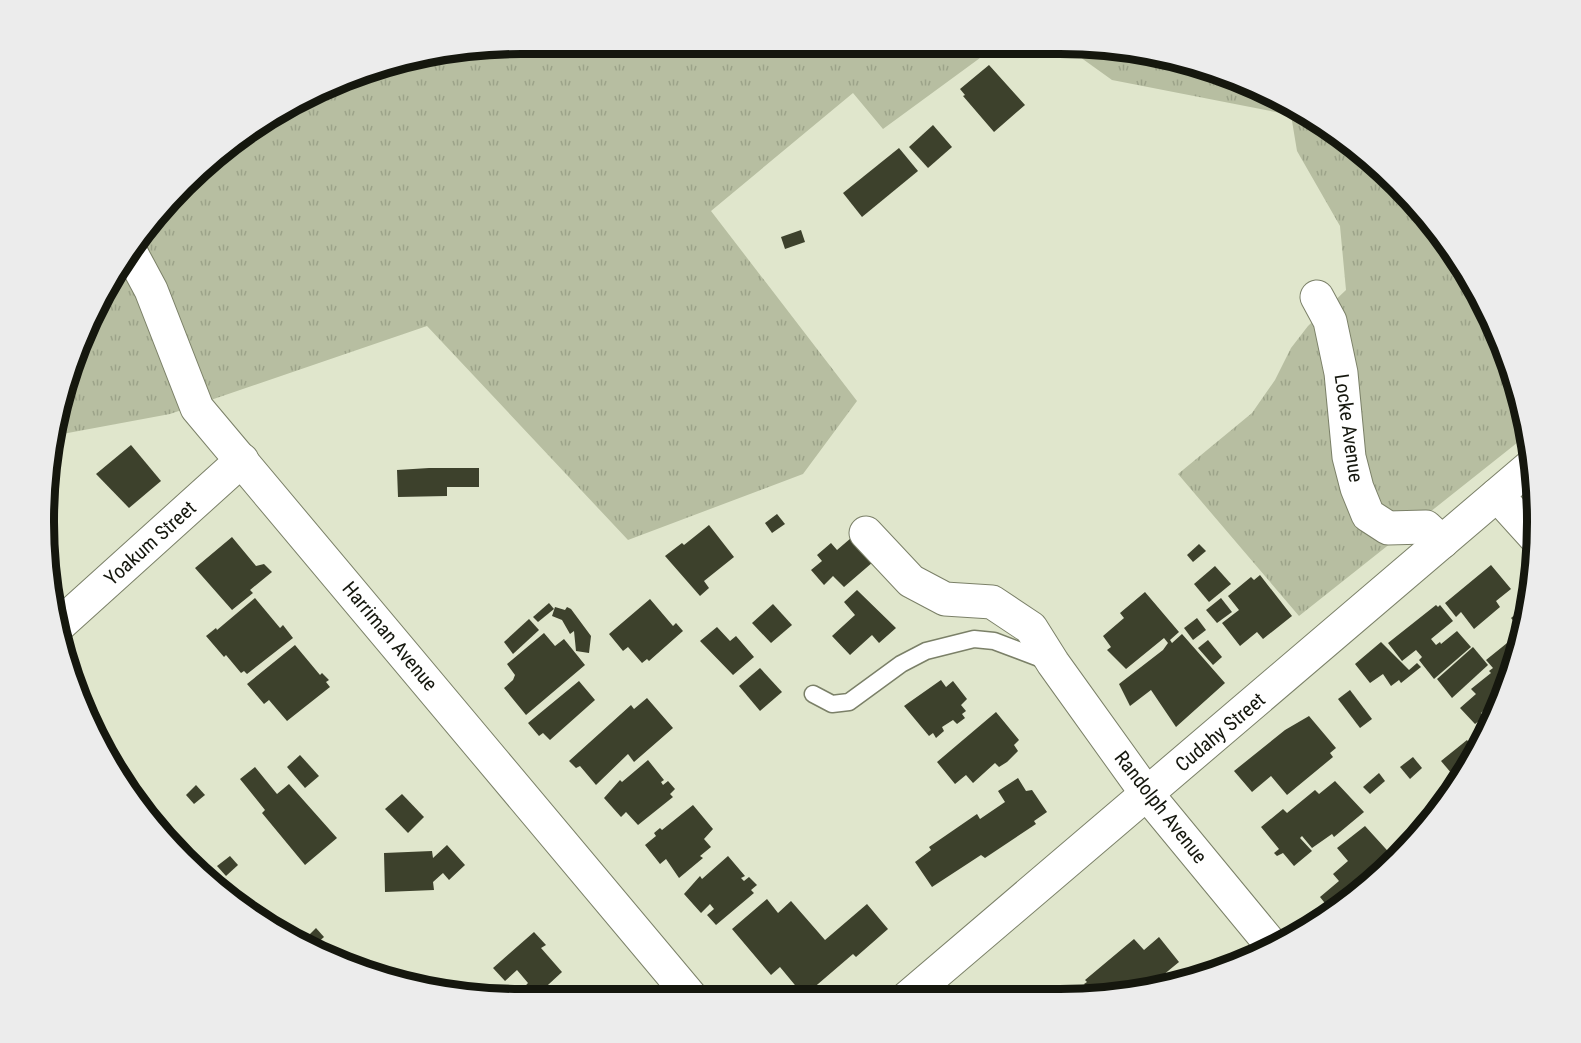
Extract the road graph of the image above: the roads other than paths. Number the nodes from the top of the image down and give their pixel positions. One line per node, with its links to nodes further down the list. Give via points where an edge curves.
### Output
1 (135, 260): 3 (street, Harriman Avenue, via 151,290 197,408)
2 (1317, 297): 8 (street, Locke Avenue, via 1330,321 1341,373 1349,457 1368,515 1388,528 1425,527)
3 (242, 460): 9 (street, Yoakum Street); 14 (street, Harriman Avenue)
4 (1524, 472): 5 (street, Cudahy Street)
5 (1497, 495): 6 (street); 8 (street, Cudahy Street)
6 (1527, 528)
7 (866, 533): 10 (street, Randolph Avenue, via 911,581 945,599 992,602 1031,628)
8 (1442, 542): 12 (street, Cudahy Street)
9 (65, 620)
10 (1053, 663): 11 (lane, via 994,641 974,639 926,651 849,702 832,704); 12 (street, Randolph Avenue)
11 (813, 694)
12 (1147, 794): 13 (street, Randolph Avenue); 15 (street, Cudahy Street)
13 (1268, 940)
14 (685, 989)
15 (918, 989)

